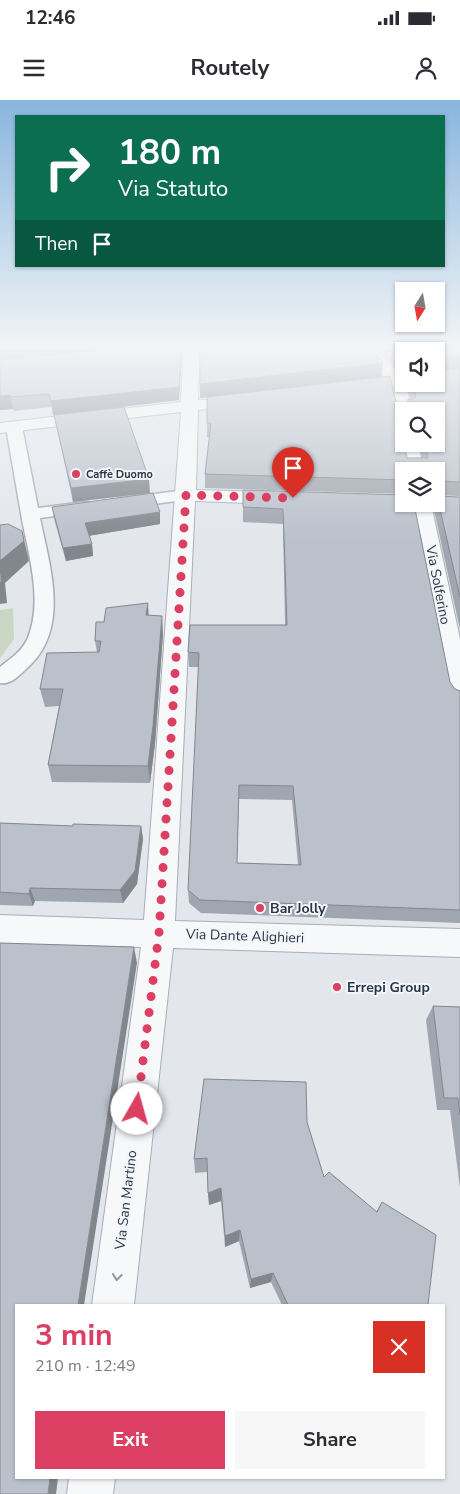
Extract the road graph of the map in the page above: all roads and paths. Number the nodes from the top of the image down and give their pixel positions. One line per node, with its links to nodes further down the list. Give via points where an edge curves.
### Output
1 (156, 410): 3 (street)
2 (190, 410): 4 (street, Via San Martino)
3 (7, 428): 7 (street)
4 (186, 495): 5 (street); 7 (street); 11 (street, Via San Martino)
5 (298, 499)
6 (424, 512): 9 (street, Via Solferino)
7 (30, 514): 8 (street, via 46,601 40,632 28,655)
8 (4, 676)
9 (460, 696)
10 (0, 929): 11 (street, Via Dante Alighieri)
11 (159, 933): 12 (street, Via Dante Alighieri); 13 (street, Via San Martino, one-way to 13)
12 (460, 943)
13 (113, 1304)
14 (92, 1479): 15 (street)
15 (90, 1494)

